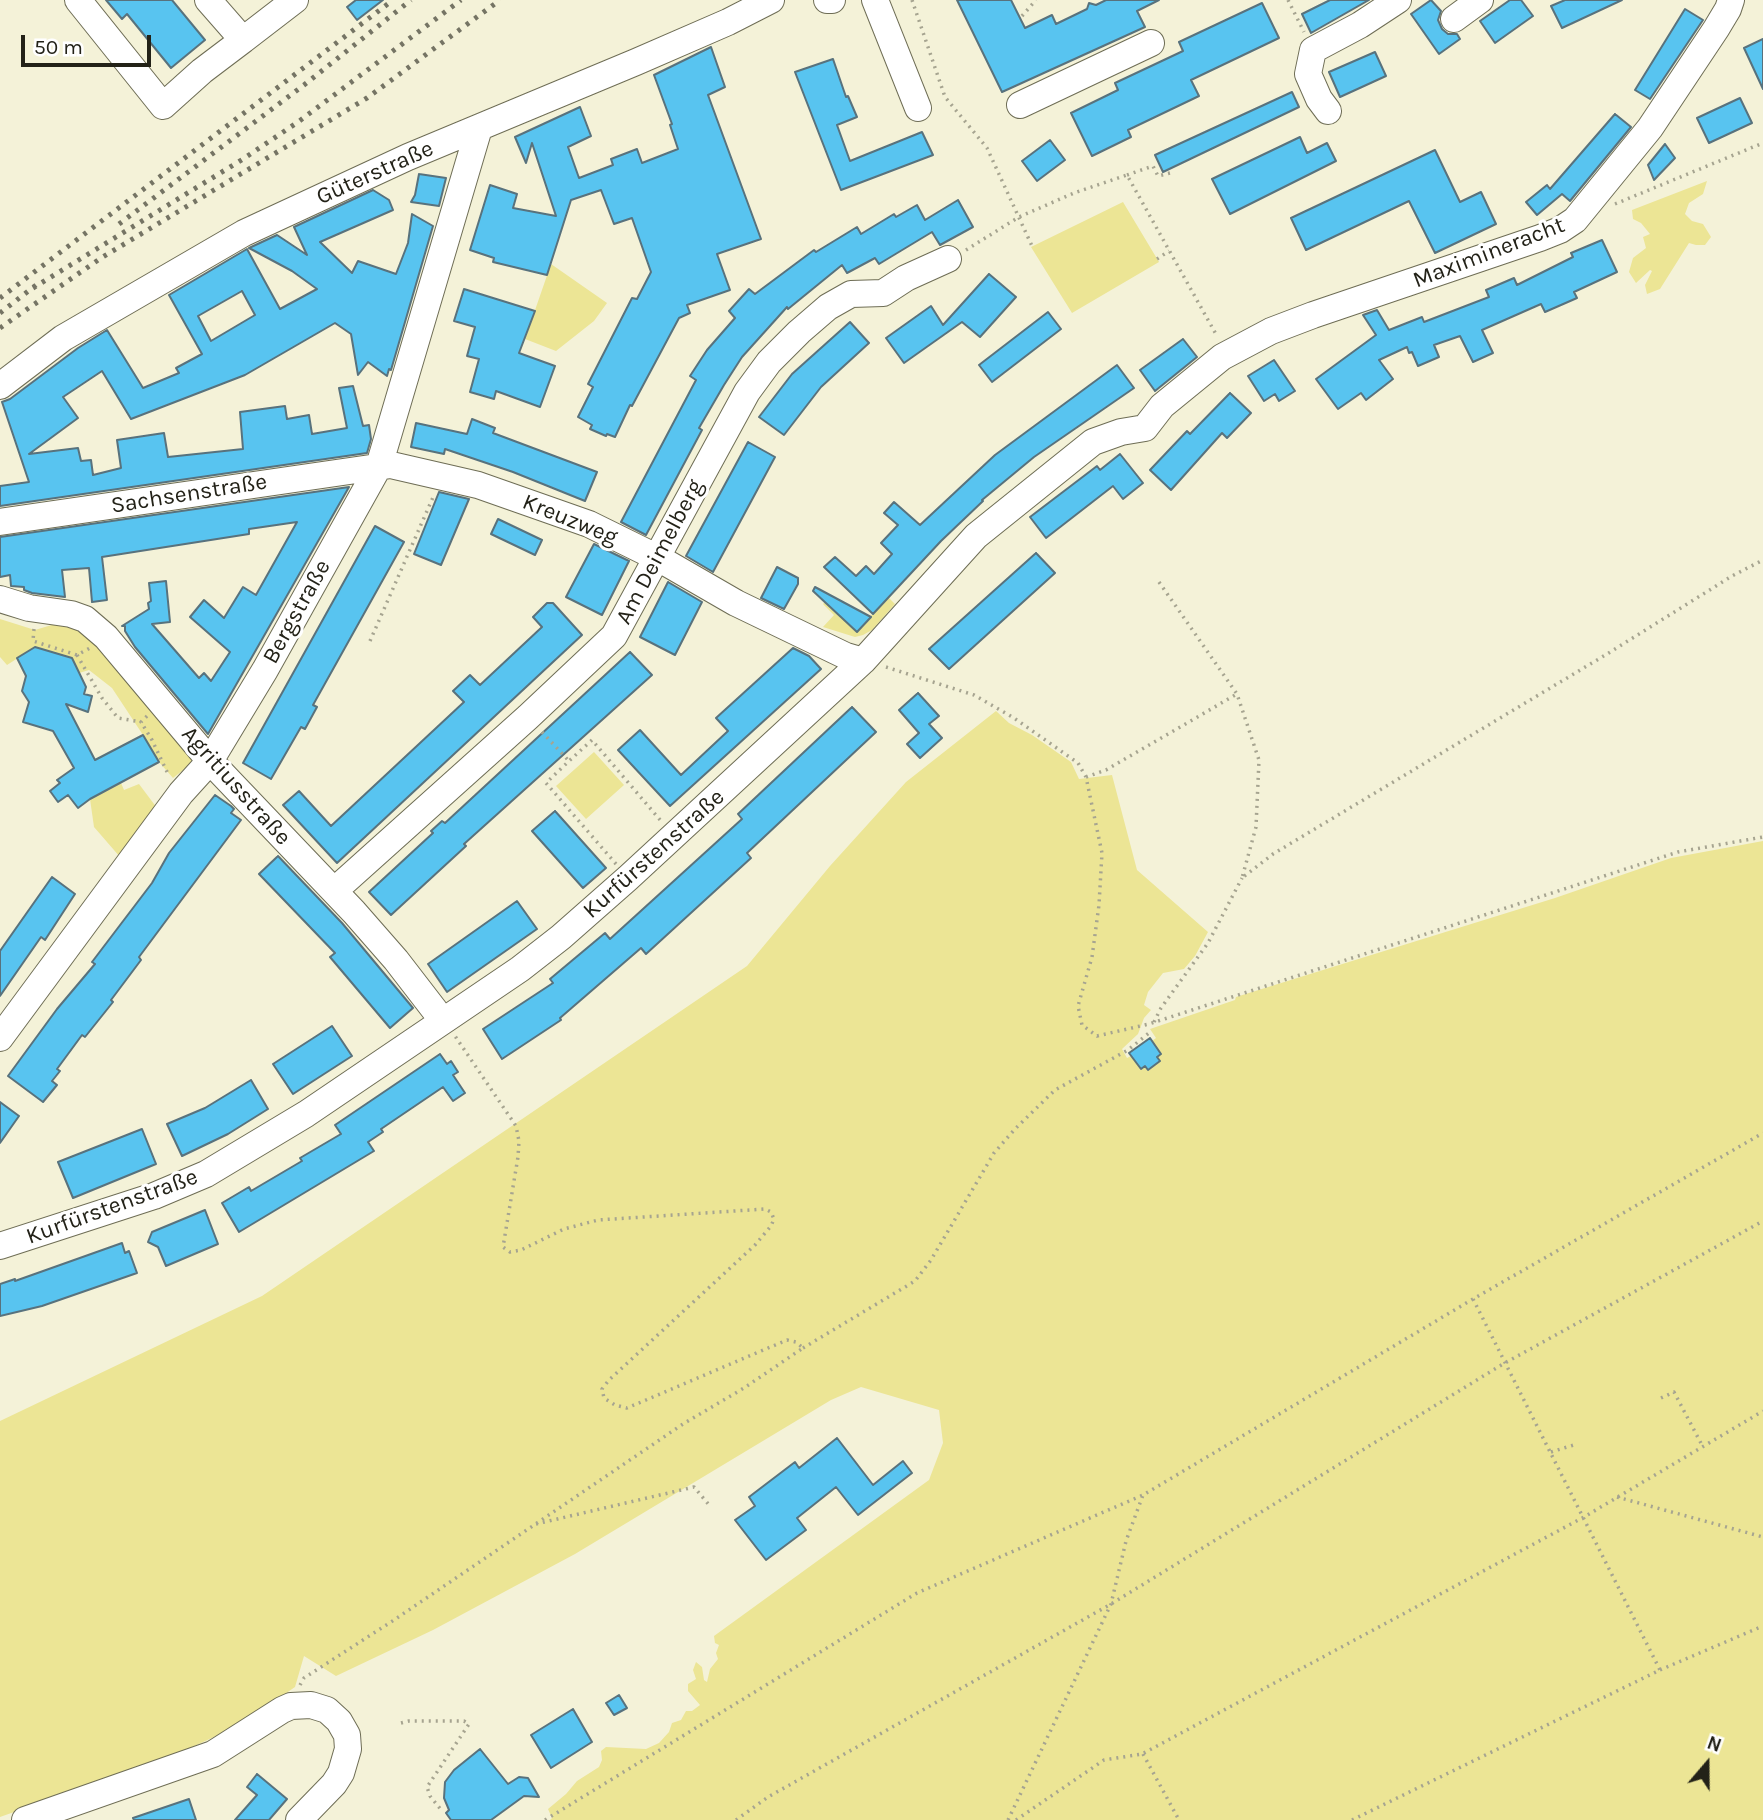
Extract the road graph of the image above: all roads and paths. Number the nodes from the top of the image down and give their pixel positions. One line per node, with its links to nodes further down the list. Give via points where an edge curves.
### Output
1 (78, 0): 14 (street, via 163,106)
2 (208, 0): 14 (street)
3 (295, 0): 14 (street)
4 (771, 0): 20 (street, Güterstraße)
5 (875, 0): 18 (street)
6 (912, 0): 25 (path, via 945,97 987,148)
7 (1036, 0): 12 (path)
8 (1289, 0): 16 (path)
9 (1398, 0): 16 (street)
10 (1479, 0): 13 (street)
11 (1731, 0): 30 (street, Maximineracht, via 1650,128 1575,220 1540,238 1303,319)
12 (1022, 16)
13 (1454, 19)
14 (243, 40)
15 (1151, 43): 17 (street)
16 (1313, 50): 19 (street, via 1308,74)
17 (1020, 105)
18 (918, 108)
19 (1328, 111)
20 (479, 128): 31 (street, Güterstraße, via 242,234 63,338); 32 (street, Bergstraße)
21 (1763, 143): 24 (path)
22 (1174, 172): 23 (path, via 1158,176 1153,166)
23 (1127, 175): 25 (path); 27 (path)
24 (1613, 205)
25 (1019, 217): 26 (path); 28 (path)
26 (1032, 246)
27 (1169, 251): 29 (path); 30 (path)
28 (948, 259): 35 (street, Am Deimelberg, via 883,293 851,294 828,307 769,362 735,411)
29 (1157, 259)
30 (1228, 353): 43 (street, Kurfürstenstraße, via 1162,406 1145,428 1093,442 976,536)
31 (0, 386)
32 (379, 466): 33 (street, Kreuzweg); 34 (street, Sachsenstraße); 48 (street, Bergstraße)
33 (442, 476): 35 (street, Kreuzweg, via 571,517); 41 (path)
34 (0, 522)
35 (658, 558): 43 (street, Kreuzweg, via 736,603); 56 (street, Am Deimelberg, via 614,636)
36 (1763, 560): 55 (path, via 1273,854)
37 (1159, 582): 44 (path)
38 (0, 598): 40 (street, Agritiusstraße, via 85,619)
39 (26, 627): 42 (path, via 35,630 33,640)
40 (106, 637): 42 (path); 45 (street, Agritiusstraße)
41 (370, 640)
42 (77, 654): 46 (path, via 118,718)
43 (863, 661): 50 (path, via 954,687 993,705 1062,750); 58 (street, Kurfürstenstraße, via 561,937)
44 (1237, 694): 50 (path, via 1107,770); 55 (path, via 1259,760 1256,827)
45 (161, 704): 46 (path); 48 (street, Agritiusstraße)
46 (141, 722): 51 (path)
47 (541, 730): 49 (path)
48 (210, 761): 51 (street, Bergstraße); 56 (street, Agritiusstraße)
49 (569, 761): 52 (path, via 592,740); 54 (path, via 546,783)
50 (1086, 777): 57 (path, via 1102,853 1093,957 1078,1006 1082,1025 1097,1036)
51 (181, 793): 60 (street, Bergstraße)
52 (667, 828)
53 (1763, 838): 57 (path, via 1678,852)
54 (622, 872)
55 (1242, 878): 57 (path, via 1208,943)
56 (334, 891): 58 (street, Agritiusstraße)
57 (1154, 1022)
58 (447, 1025): 63 (street, Kurfürstenstraße, via 206,1174 154,1196); 65 (path, via 516,1126 518,1157 503,1247 510,1252 598,1220 765,1209 774,1219 755,1245 609,1380 602,1389 604,1398 627,1408 787,1340)
59 (1149, 1033): 65 (path, via 1128,1050 1055,1090 1015,1129 994,1153 931,1261 915,1280)
60 (1, 1034)
61 (1763, 1133): 64 (path)
62 (1763, 1221): 66 (path)
63 (0, 1246)
64 (1473, 1299): 66 (path); 72 (path)
65 (803, 1348): 76 (path)
66 (1503, 1364): 71 (path); 78 (path)
67 (1661, 1398): 70 (path, via 1674,1392)
68 (1763, 1411): 70 (path)
69 (1577, 1444): 71 (path)
70 (1703, 1447): 73 (path)
71 (1551, 1452): 75 (path)
72 (1143, 1494): 78 (path); 87 (path, via 917,1593)
73 (1617, 1497): 75 (path); 77 (path)
74 (710, 1506): 76 (path, via 694,1487)
75 (1584, 1517): 80 (path); 83 (path)
76 (534, 1524): 81 (path, via 304,1678)
77 (1763, 1537)
78 (1111, 1604): 88 (path, via 768,1797); 89 (path)
79 (1763, 1626): 80 (path)
80 (1660, 1670): 92 (path)
81 (291, 1706): 85 (street, via 213,1754); 86 (street, via 311,1705 334,1715 348,1749 334,1784)
82 (401, 1723): 84 (path, via 469,1724 427,1787)
83 (1142, 1754): 90 (path, via 1104,1760); 91 (path)
84 (442, 1811)
85 (25, 1820)
86 (299, 1820)
87 (545, 1820)
88 (736, 1820)
89 (1008, 1820)
90 (1016, 1820)
91 (1179, 1820)
92 (1352, 1820)

